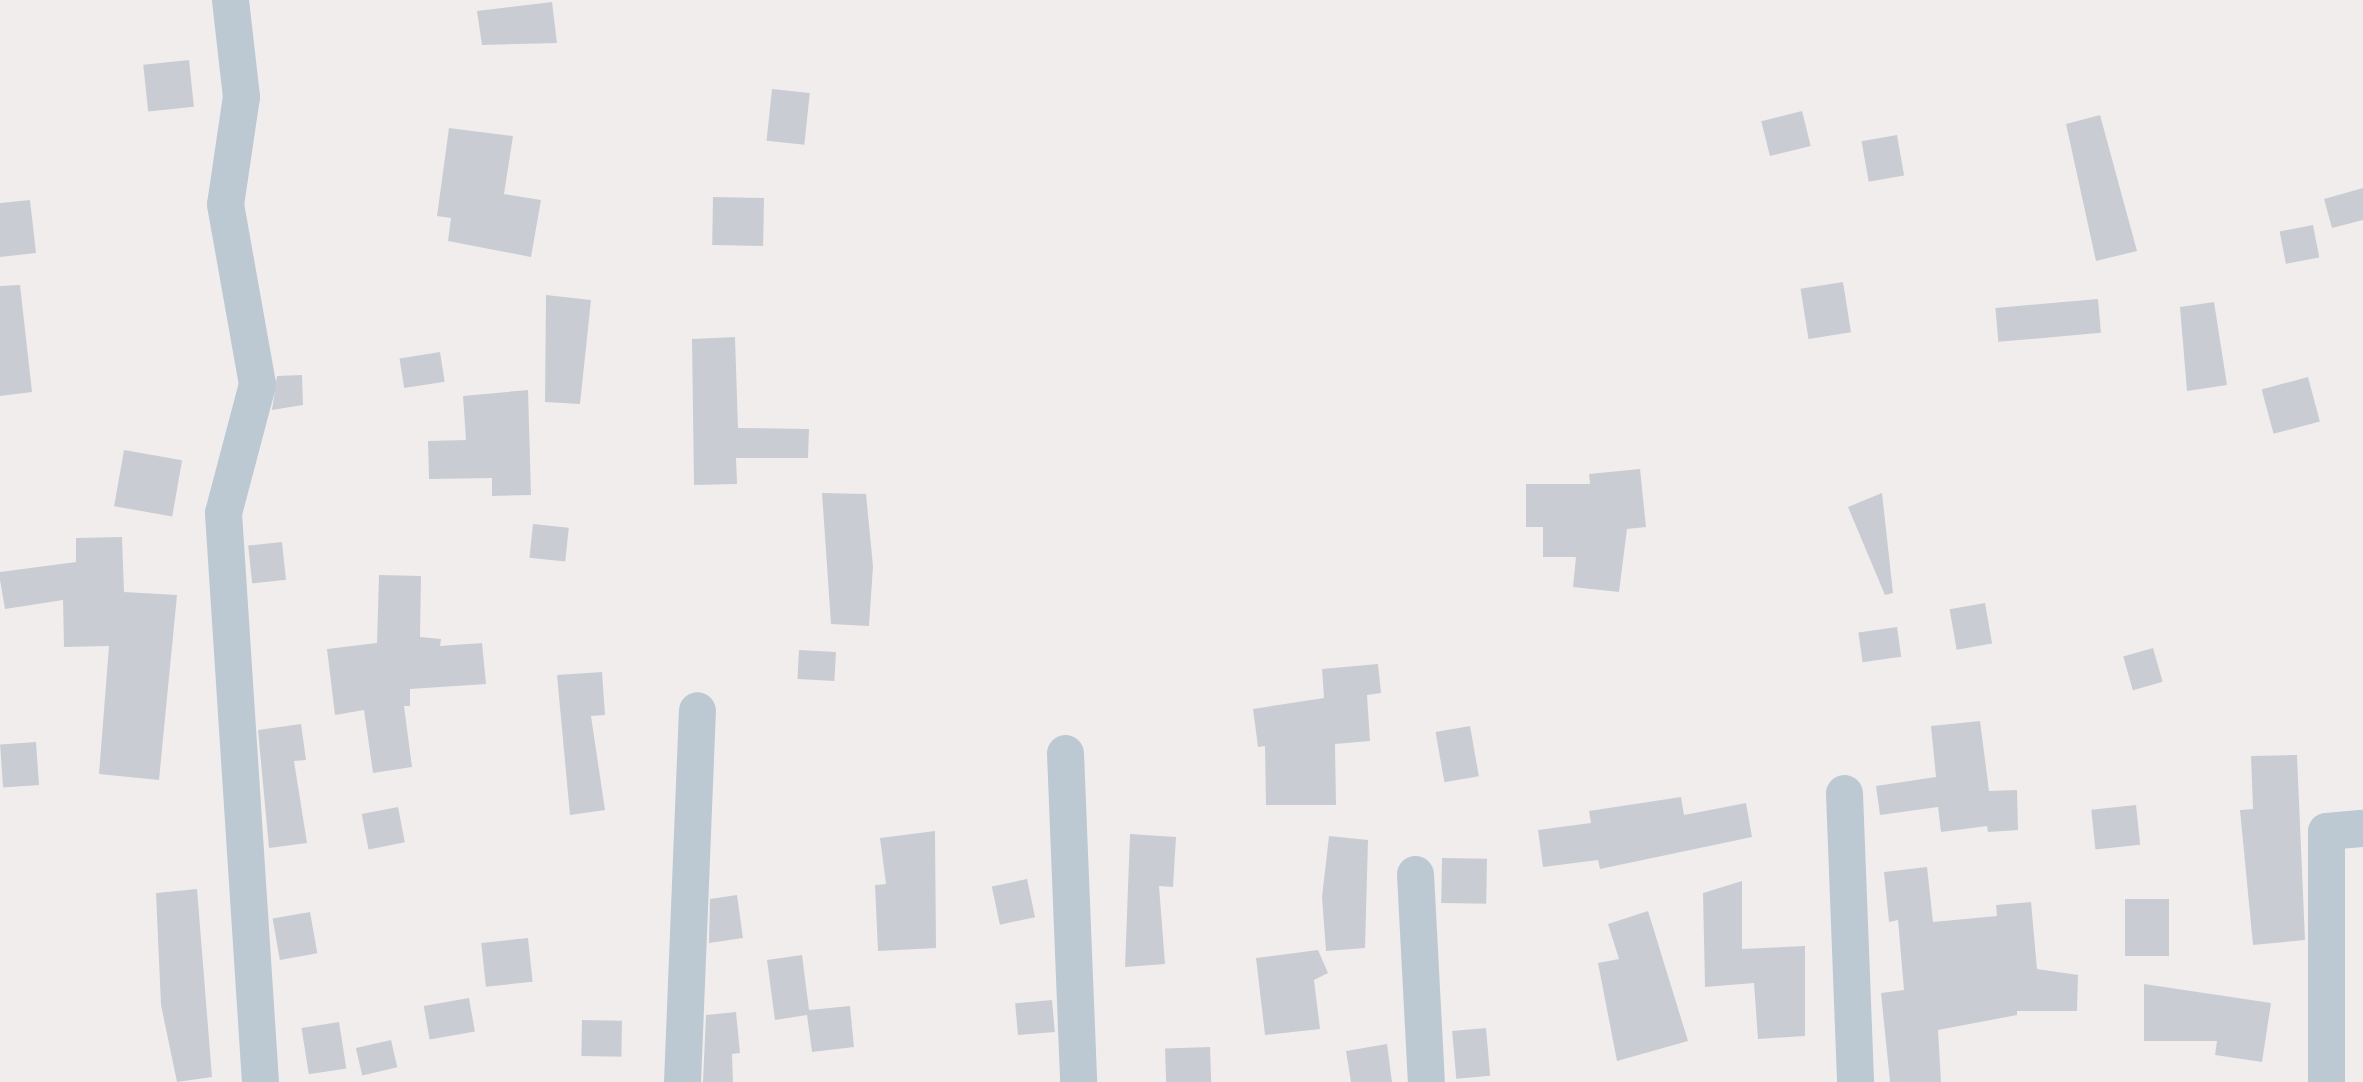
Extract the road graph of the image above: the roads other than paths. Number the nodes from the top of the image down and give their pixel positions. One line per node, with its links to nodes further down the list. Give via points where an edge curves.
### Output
1 (230, 0): 7 (street, via 241,96 225,204 257,384 223,513)
2 (696, 710): 8 (street)
3 (1065, 753): 9 (street)
4 (1843, 793): 11 (street)
5 (2363, 828): 12 (street, via 2326,831)
6 (1415, 874): 10 (street)
7 (260, 1082)
8 (682, 1082)
9 (1078, 1082)
10 (1426, 1082)
11 (1855, 1082)
12 (2326, 1082)

